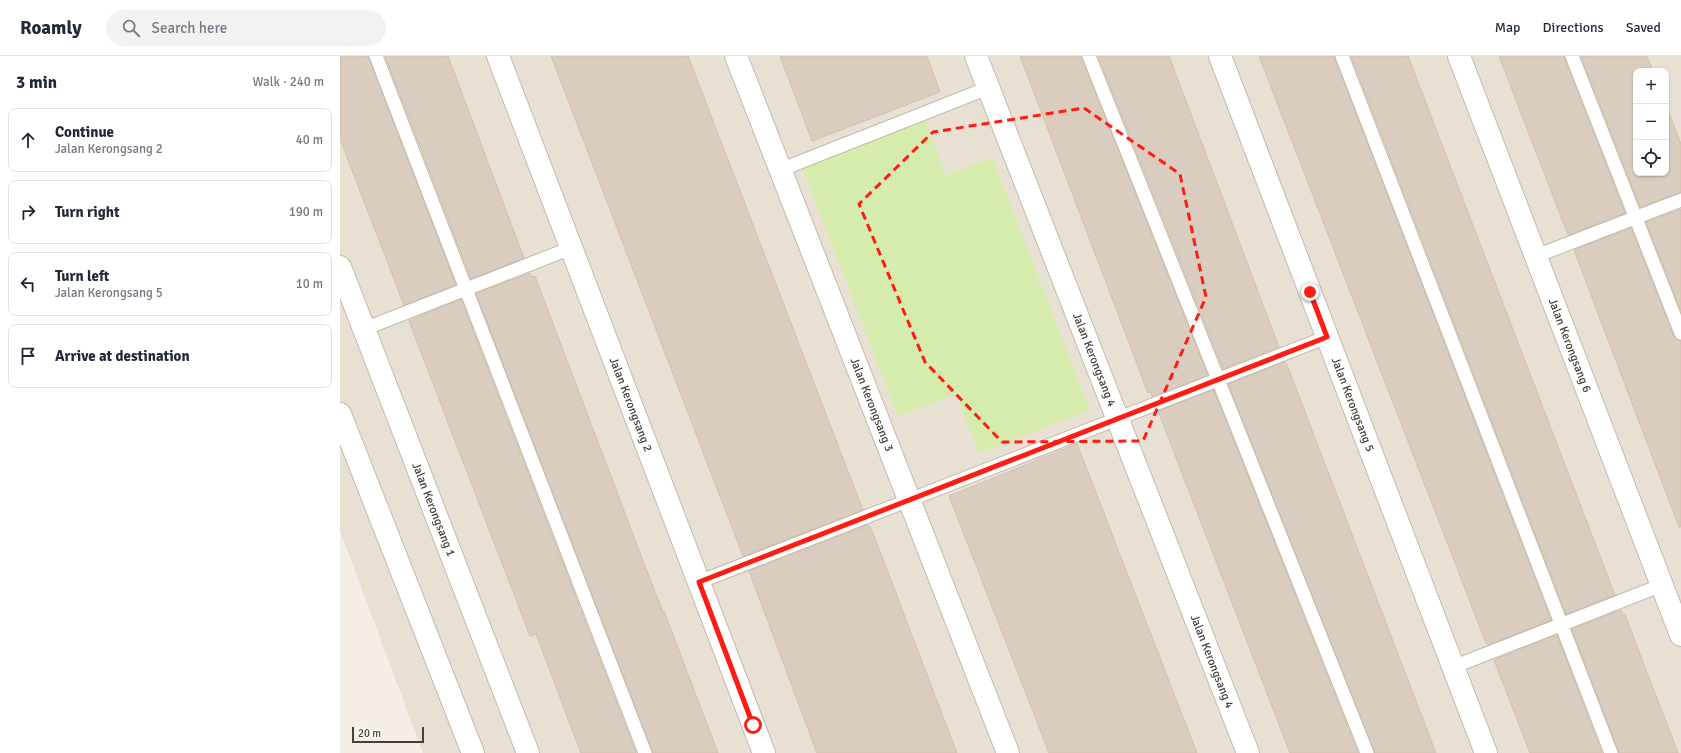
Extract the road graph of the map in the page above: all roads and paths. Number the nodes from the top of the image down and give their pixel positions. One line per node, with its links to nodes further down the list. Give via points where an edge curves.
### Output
1 (376, 56): 17 (lane)
2 (498, 56): 14 (street, Jalan Kerongsang 2)
3 (736, 56): 11 (street, Jalan Kerongsang 3)
4 (976, 56): 10 (street, Jalan Kerongsang 4)
5 (1089, 56): 21 (lane)
6 (1220, 56): 20 (street, Jalan Kerongsang 5)
7 (1342, 56): 27 (lane)
8 (1459, 56): 15 (street, Jalan Kerongsang 6)
9 (1572, 56): 13 (lane)
10 (988, 88): 11 (lane); 23 (street, Jalan Kerongsang 4)
11 (780, 170): 24 (street, Jalan Kerongsang 3)
12 (1681, 200): 13 (lane)
13 (1635, 218): 15 (lane); 19 (lane)
14 (571, 248): 17 (lane); 25 (street, Jalan Kerongsang 2)
15 (1536, 256): 26 (street, Jalan Kerongsang 6)
16 (340, 267): 18 (street, Jalan Kerongsang 1)
17 (467, 289): 18 (lane); 33 (lane)
18 (364, 329): 32 (street, Jalan Kerongsang 1)
19 (1681, 333)
20 (1327, 337): 21 (lane); 29 (street, Jalan Kerongsang 5)
21 (1218, 379): 23 (lane); 36 (lane)
22 (340, 414): 31 (street)
23 (1117, 418): 24 (lane); 30 (street, Jalan Kerongsang 4)
24 (909, 500): 25 (lane); 35 (street, Jalan Kerongsang 3)
25 (699, 582): 34 (street, Jalan Kerongsang 2)
26 (1662, 586): 27 (lane); 28 (street, Jalan Kerongsang 6)
27 (1562, 625): 29 (lane); 38 (lane)
28 (1681, 635)
29 (1453, 667): 37 (street, Jalan Kerongsang 5)
30 (1243, 752)
31 (473, 753)
32 (528, 753)
33 (645, 753)
34 (764, 753)
35 (1008, 753)
36 (1368, 753)
37 (1486, 753)
38 (1611, 753)

